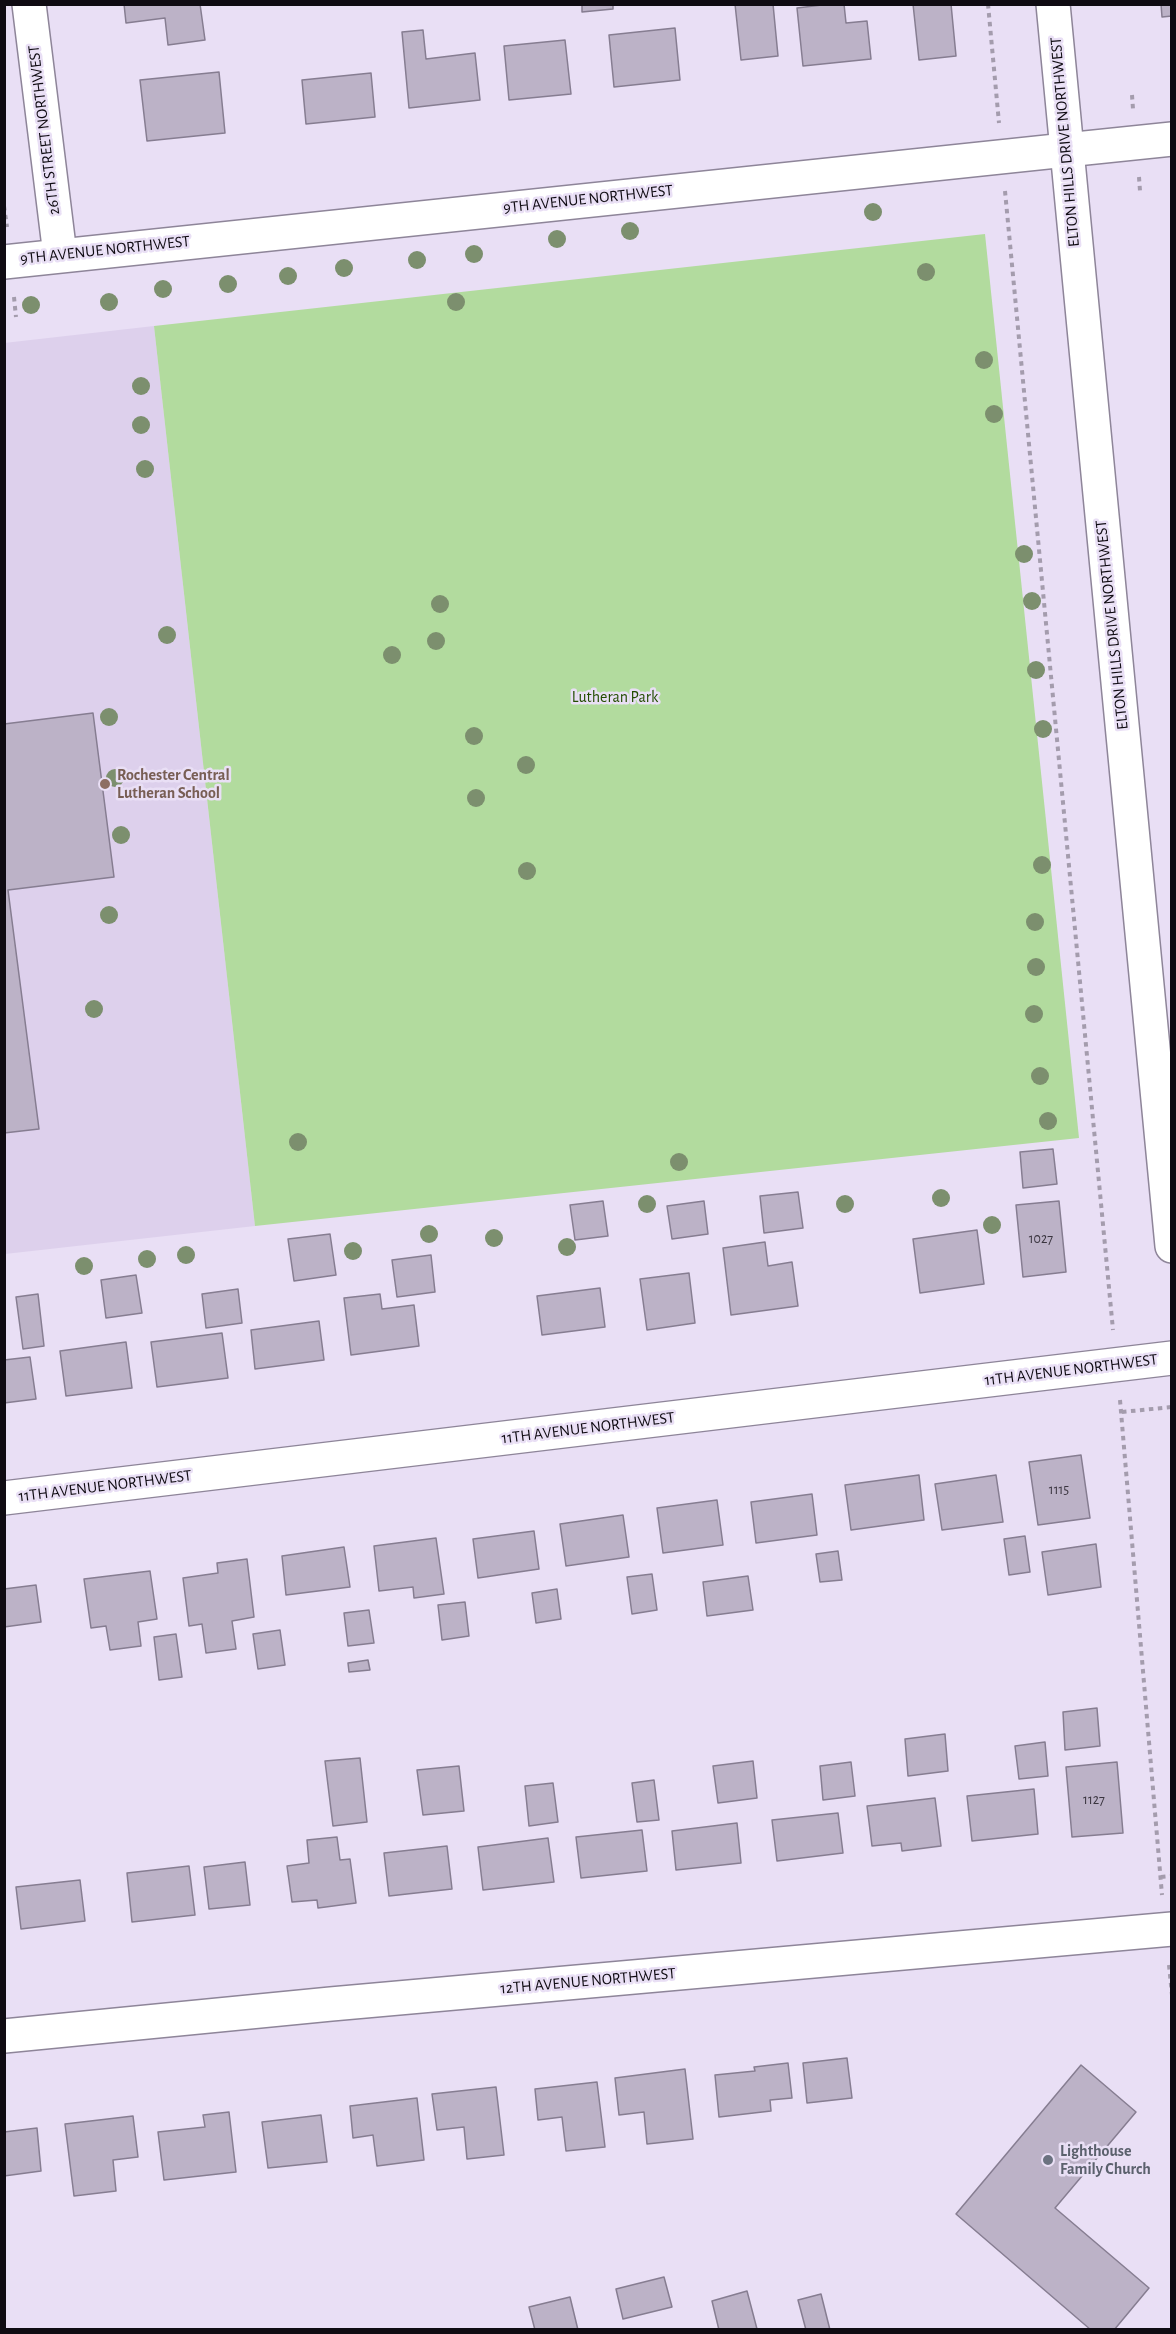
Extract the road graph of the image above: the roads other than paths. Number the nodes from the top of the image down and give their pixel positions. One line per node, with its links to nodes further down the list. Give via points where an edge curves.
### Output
1 (29, 4): 5 (street, 26TH STREET NORTHWEST)
2 (1053, 4): 4 (street, ELTON HILLS DRIVE NORTHWEST)
3 (1172, 139): 4 (street, 9TH AVENUE NORTHWEST)
4 (1066, 150): 5 (street, 9TH AVENUE NORTHWEST); 7 (street, ELTON HILLS DRIVE NORTHWEST)
5 (60, 255): 6 (street, 9TH AVENUE NORTHWEST)
6 (4, 262)
7 (1172, 1246)
8 (1172, 1358): 9 (street, 11TH AVENUE NORTHWEST)
9 (4, 1498)
10 (1172, 1929): 11 (street, 12TH AVENUE NORTHWEST)
11 (4, 2036)

